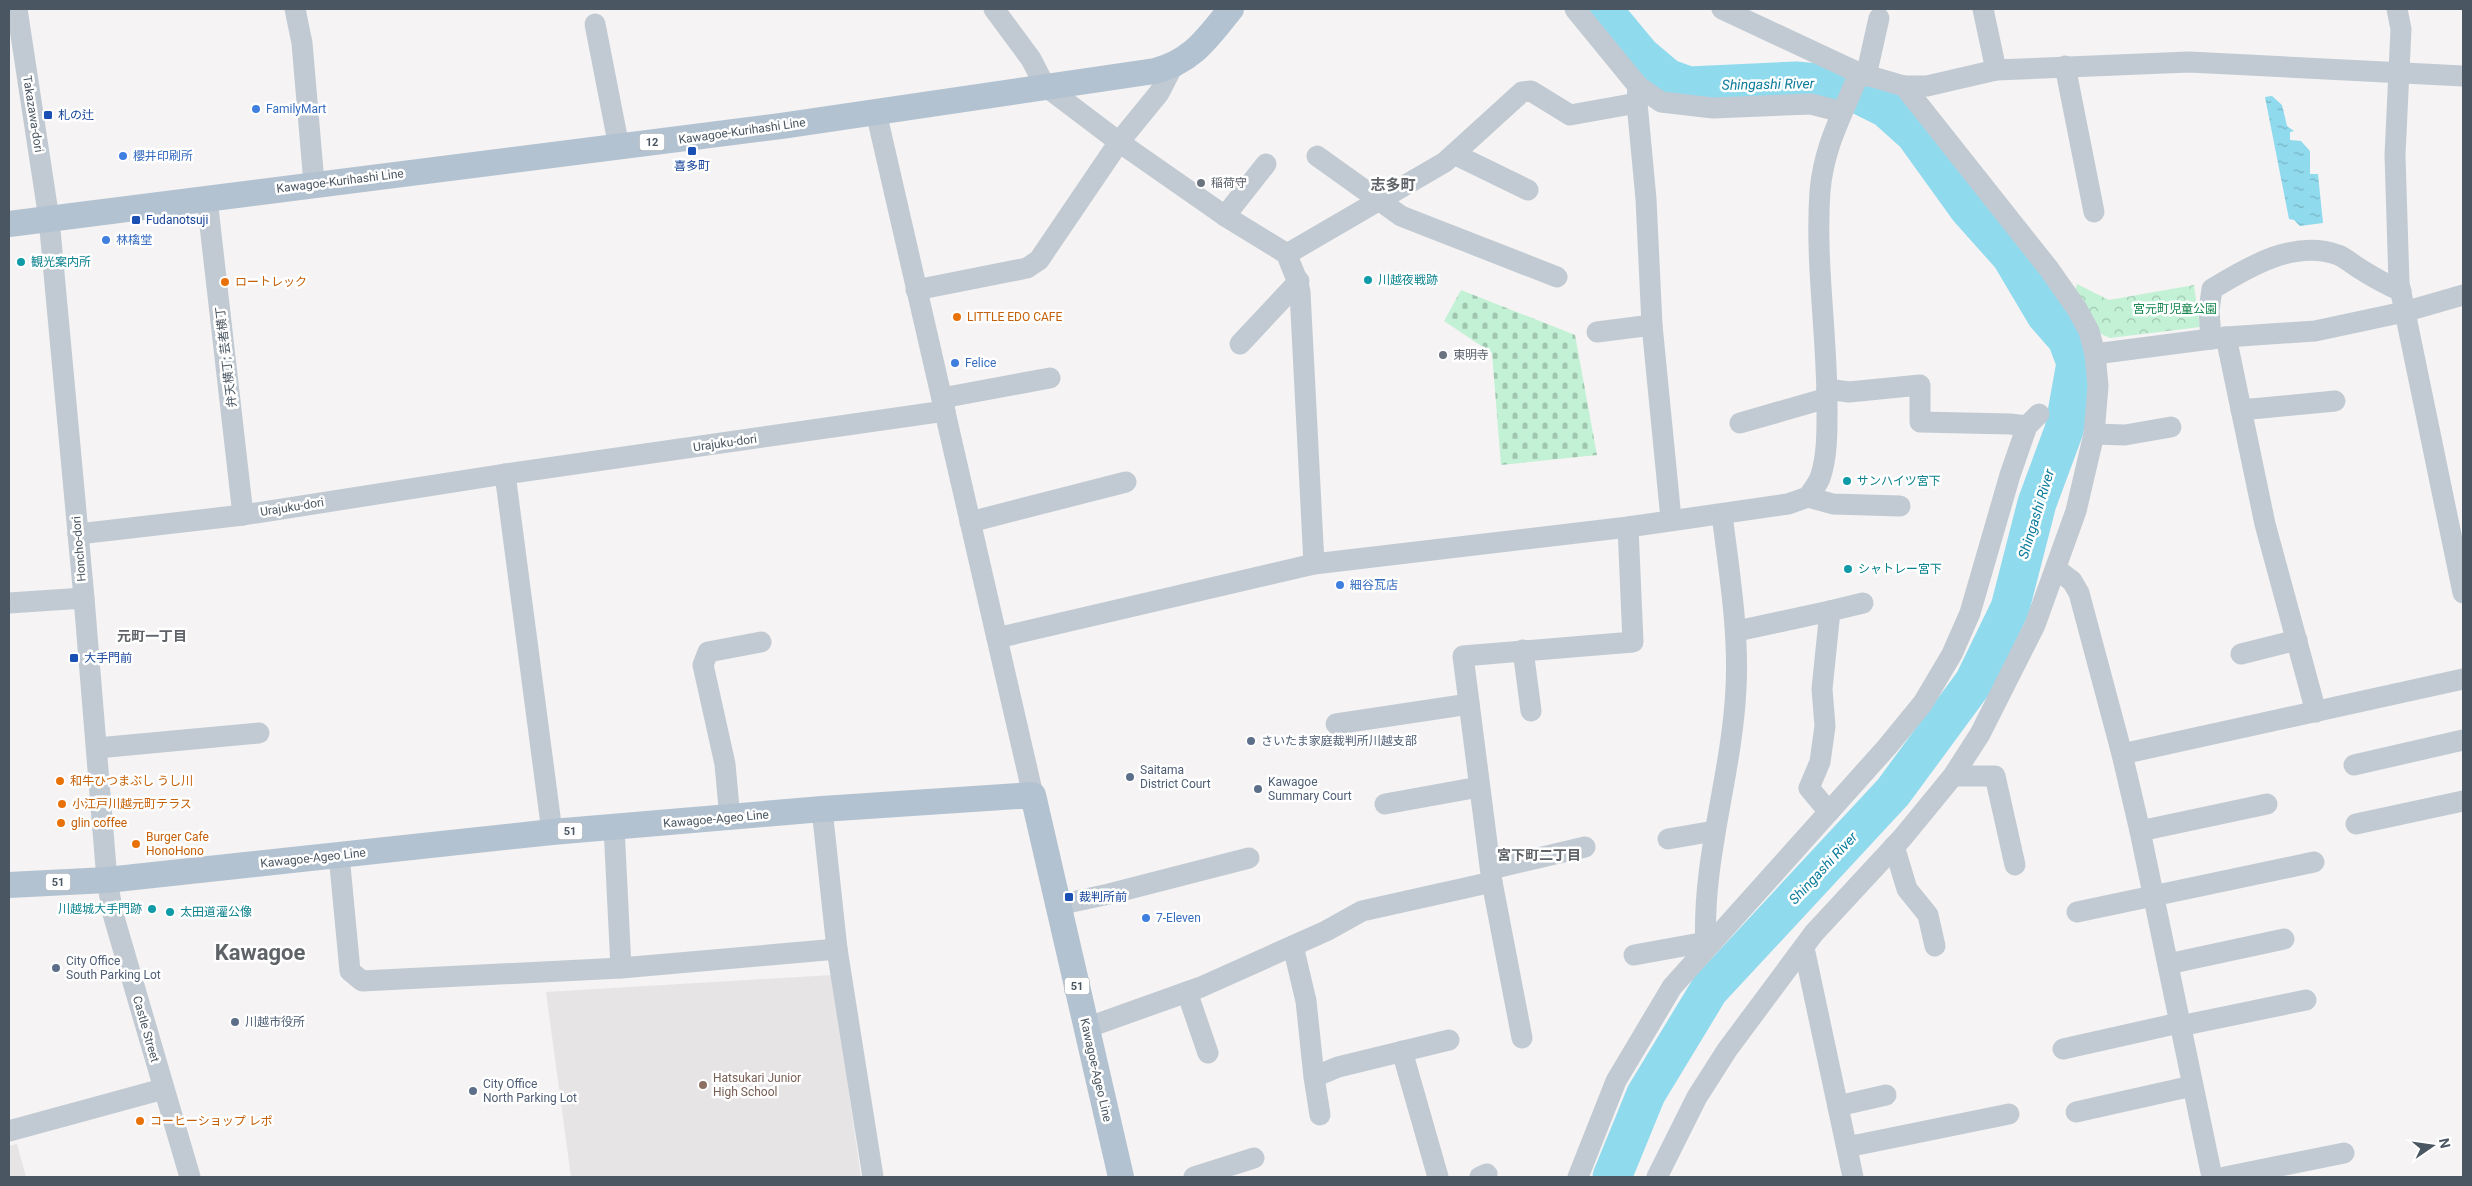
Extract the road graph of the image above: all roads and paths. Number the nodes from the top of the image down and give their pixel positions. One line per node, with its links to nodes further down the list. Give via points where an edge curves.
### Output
1 (17, 9): 33 (street, Takazawa-dori)
2 (295, 9): 27 (street, via 302,43)
3 (994, 9): 17 (street, via 1031,59)
4 (1231, 9): 11 (main road, Kawagoe-Kurihashi Line / 12, via 1201,46)
5 (1575, 9): 19 (street)
6 (1722, 9): 16 (street)
7 (1983, 9): 13 (street)
8 (2397, 9): 14 (street, via 2401,29)
9 (1879, 18): 16 (street)
10 (595, 24): 23 (street)
11 (1172, 66): 17 (main road, Kawagoe-Kurihashi Line / 12); 22 (street, via 1159,92)
12 (2065, 66): 13 (street); 14 (street, via 2189,62); 31 (street)
13 (1996, 70): 18 (street, via 1927,86)
14 (2400, 74): 15 (street); 40 (street, via 2395,155)
15 (2463, 76)
16 (1860, 78): 18 (street); 20 (street)
17 (1044, 86): 21 (main road, Kawagoe-Kurihashi Line / 12); 22 (street)
18 (1904, 86): 45 (street, via 2049,269 2089,331)
19 (1637, 95): 20 (street, via 1661,102 1713,108 1811,104); 24 (street, via 1570,115 1531,91 1522,92); 41 (street)
20 (1843, 109): 47 (street, via 1826,152 1820,190 1819,269)
21 (876, 112): 23 (main road, Kawagoe-Kurihashi Line / 12); 38 (street)
22 (1119, 142): 32 (street); 38 (street, via 1039,260 1028,268)
23 (619, 147): 27 (main road, Kawagoe-Kurihashi Line / 12)
24 (1454, 154): 28 (street); 30 (street)
25 (1316, 156): 30 (street)
26 (1266, 164): 32 (street)
27 (314, 183): 29 (main road, Kawagoe-Kurihashi Line / 12)
28 (1528, 190)
29 (206, 199): 33 (main road, Kawagoe-Kurihashi Line / 12); 59 (street, 弁天横丁; 芸者横丁)
30 (1377, 201): 35 (street); 36 (street, via 1401,216)
31 (2094, 212)
32 (1225, 216): 35 (street)
33 (48, 219): 34 (main road, 12); 63 (street, Honcho-dori)
34 (9, 224)
35 (1287, 254): 37 (street)
36 (1557, 277)
37 (1299, 281): 44 (street); 64 (street)
38 (916, 290): 49 (street)
39 (2463, 296): 40 (street)
40 (2403, 301): 43 (street, via 2315,331); 43 (street, via 2386,284 2338,255 2314,251 2283,254 2254,264 2212,288 2209,310); 66 (street)
41 (1652, 325): 42 (street); 60 (street)
42 (1597, 332)
43 (2218, 338): 45 (street); 50 (street)
44 (1240, 344)
45 (2095, 354): 53 (street, via 2098,386)
46 (1050, 378): 49 (street, Urajuku-dori)
47 (1827, 394): 51 (street); 56 (street, via 1827,438 1820,479); 94 (street, via 1920,385 1920,422 2010,424 2033,420 2010,475 1981,580 1952,654 1923,703)
48 (2335, 401): 50 (street)
49 (943, 405): 54 (street, Urajuku-dori); 61 (street)
50 (2241, 410): 73 (street, via 2265,524)
51 (1740, 423)
52 (2171, 427): 53 (street, via 2125,435)
53 (2094, 434): 65 (street, via 2076,511)
54 (505, 474): 59 (street, Urajuku-dori); 100 (street)
55 (1126, 482): 61 (street)
56 (1808, 498): 57 (street, via 1833,504); 58 (street)
57 (1900, 506)
58 (1722, 514): 60 (street); 71 (street)
59 (243, 515): 63 (street, Urajuku-dori)
60 (1671, 519): 62 (street)
61 (970, 522): 72 (street)
62 (1628, 527): 64 (street); 75 (street, via 1633,642)
63 (78, 534): 67 (street, Honcho-dori)
64 (1314, 564): 72 (street)
65 (2056, 569): 85 (street, via 2072,581 2079,593); 87 (street, via 2017,663 1980,734)
66 (2463, 593)
67 (84, 598): 68 (street); 84 (street, Honcho-dori)
68 (9, 603)
69 (1863, 603): 70 (street)
70 (1830, 611): 71 (street); 94 (street, via 1822,689 1825,726 1820,762 1809,788)
71 (1736, 631): 98 (street, via 1736,689 1730,745)
72 (997, 638): 89 (street)
73 (2297, 640): 76 (street); 80 (street)
74 (761, 642): 95 (street, via 708,652 703,665 725,764)
75 (1523, 650): 78 (street, via 1463,656); 79 (street)
76 (2241, 654)
77 (2463, 679): 80 (street)
78 (1469, 704): 81 (street); 88 (street)
79 (1531, 711)
80 (2316, 712): 85 (street)
81 (1336, 724)
82 (260, 733): 84 (street)
83 (2463, 740): 86 (street)
84 (97, 748): 109 (street, Honcho-dori)
85 (2122, 754): 99 (street)
86 (2354, 765)
87 (1953, 776): 102 (street); 107 (street, via 1995,776)
88 (1479, 786): 91 (street); 108 (street)
89 (1033, 795): 93 (main road, Kawagoe-Ageo Line / 51); 112 (main road, Kawagoe-Ageo Line / 51)
90 (2463, 801): 96 (street)
91 (1385, 804)
92 (2267, 804): 99 (street)
93 (822, 809): 95 (main road, Kawagoe-Ageo Line / 51); 119 (street)
94 (1829, 812): 115 (street)
95 (730, 819): 97 (main road, Kawagoe-Ageo Line / 51)
96 (2356, 824)
97 (614, 827): 100 (main road, Kawagoe-Ageo Line / 51); 122 (street)
98 (1714, 831): 101 (street); 115 (street, via 1704,920)
99 (2140, 831): 111 (street)
100 (552, 832): 104 (main road, Kawagoe-Ageo Line / 51)
101 (1668, 839)
102 (1894, 846): 117 (street, via 1907,889 1928,915); 118 (street)
103 (1584, 847): 108 (street)
104 (339, 856): 109 (main road, Kawagoe-Ageo Line / 51); 122 (street, via 350,971 362,981)
105 (1249, 858): 112 (street)
106 (2314, 862): 111 (street)
107 (2015, 865)
108 (1491, 876): 116 (street, via 1362,911); 127 (street)
109 (107, 880): 110 (main road, Kawagoe-Ageo Line / 51); 134 (street, Castle Street, via 113,914)
110 (9, 884)
111 (2153, 896): 113 (street); 121 (street)
112 (1058, 905): 126 (main road, Kawagoe-Ageo Line / 51)
113 (2077, 912)
114 (2284, 939): 121 (street)
115 (1706, 945): 120 (street); 149 (street, via 1672,987 1616,1081)
116 (1293, 946): 123 (street); 132 (street, via 1306,1002)
117 (1935, 946)
118 (1804, 948): 136 (street); 150 (street, via 1727,1050 1697,1097)
119 (837, 949): 122 (street); 145 (street)
120 (1634, 955)
121 (2168, 964): 125 (street)
122 (622, 968)
123 (1187, 992): 126 (street); 131 (street)
124 (2306, 1000): 125 (street)
125 (2180, 1025): 129 (street); 133 (street)
126 (1086, 1028): 146 (main road, Kawagoe-Ageo Line / 51)
127 (1522, 1038)
128 (1449, 1040): 130 (street)
129 (2063, 1049)
130 (1402, 1051): 132 (street, via 1338,1067); 148 (street)
131 (1208, 1053)
132 (1314, 1077): 139 (street)
133 (2192, 1086): 137 (street); 152 (street)
134 (163, 1089): 140 (street); 144 (street, Castle Street)
135 (1886, 1095): 136 (street)
136 (1838, 1106): 141 (street)
137 (2076, 1112)
138 (2009, 1114): 141 (street)
139 (1320, 1115)
140 (9, 1131)
141 (1847, 1148): 151 (street)
142 (2344, 1153): 153 (street)
143 (1254, 1158): 147 (street)
144 (190, 1177)
145 (873, 1177)
146 (1121, 1177)
147 (1194, 1177)
148 (1438, 1177)
149 (1578, 1177)
150 (1657, 1177)
151 (1853, 1177)
152 (2212, 1177)
153 (2225, 1177)

